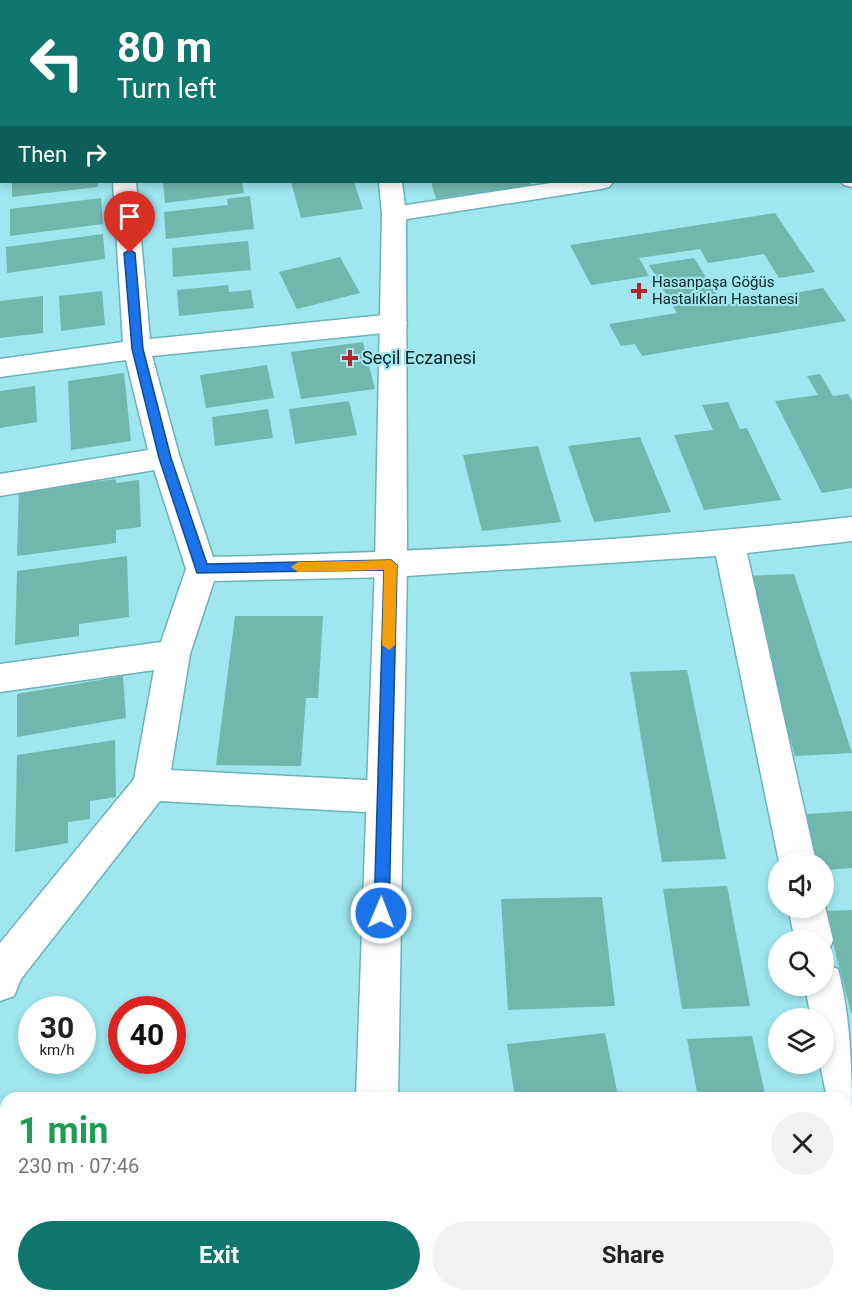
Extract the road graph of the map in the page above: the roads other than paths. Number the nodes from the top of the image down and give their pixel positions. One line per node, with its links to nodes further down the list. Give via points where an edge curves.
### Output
1 (124, 183): 6 (street)
2 (391, 183): 4 (street)
3 (595, 183): 4 (street)
4 (394, 214): 5 (street)
5 (393, 323): 6 (street); 12 (street)
6 (137, 349): 7 (street); 8 (street)
7 (0, 368)
8 (165, 458): 9 (street); 13 (street)
9 (0, 485)
10 (852, 530): 11 (street)
11 (729, 543): 12 (street); 18 (street)
12 (391, 565): 13 (street); 17 (street)
13 (202, 569): 14 (street)
14 (173, 654): 15 (street); 16 (street)
15 (0, 678)
16 (152, 785): 17 (street); 19 (street)
17 (384, 797): 21 (street)
18 (796, 852)
19 (1, 972)
20 (827, 996): 22 (street)
21 (377, 1092)
22 (847, 1092)

